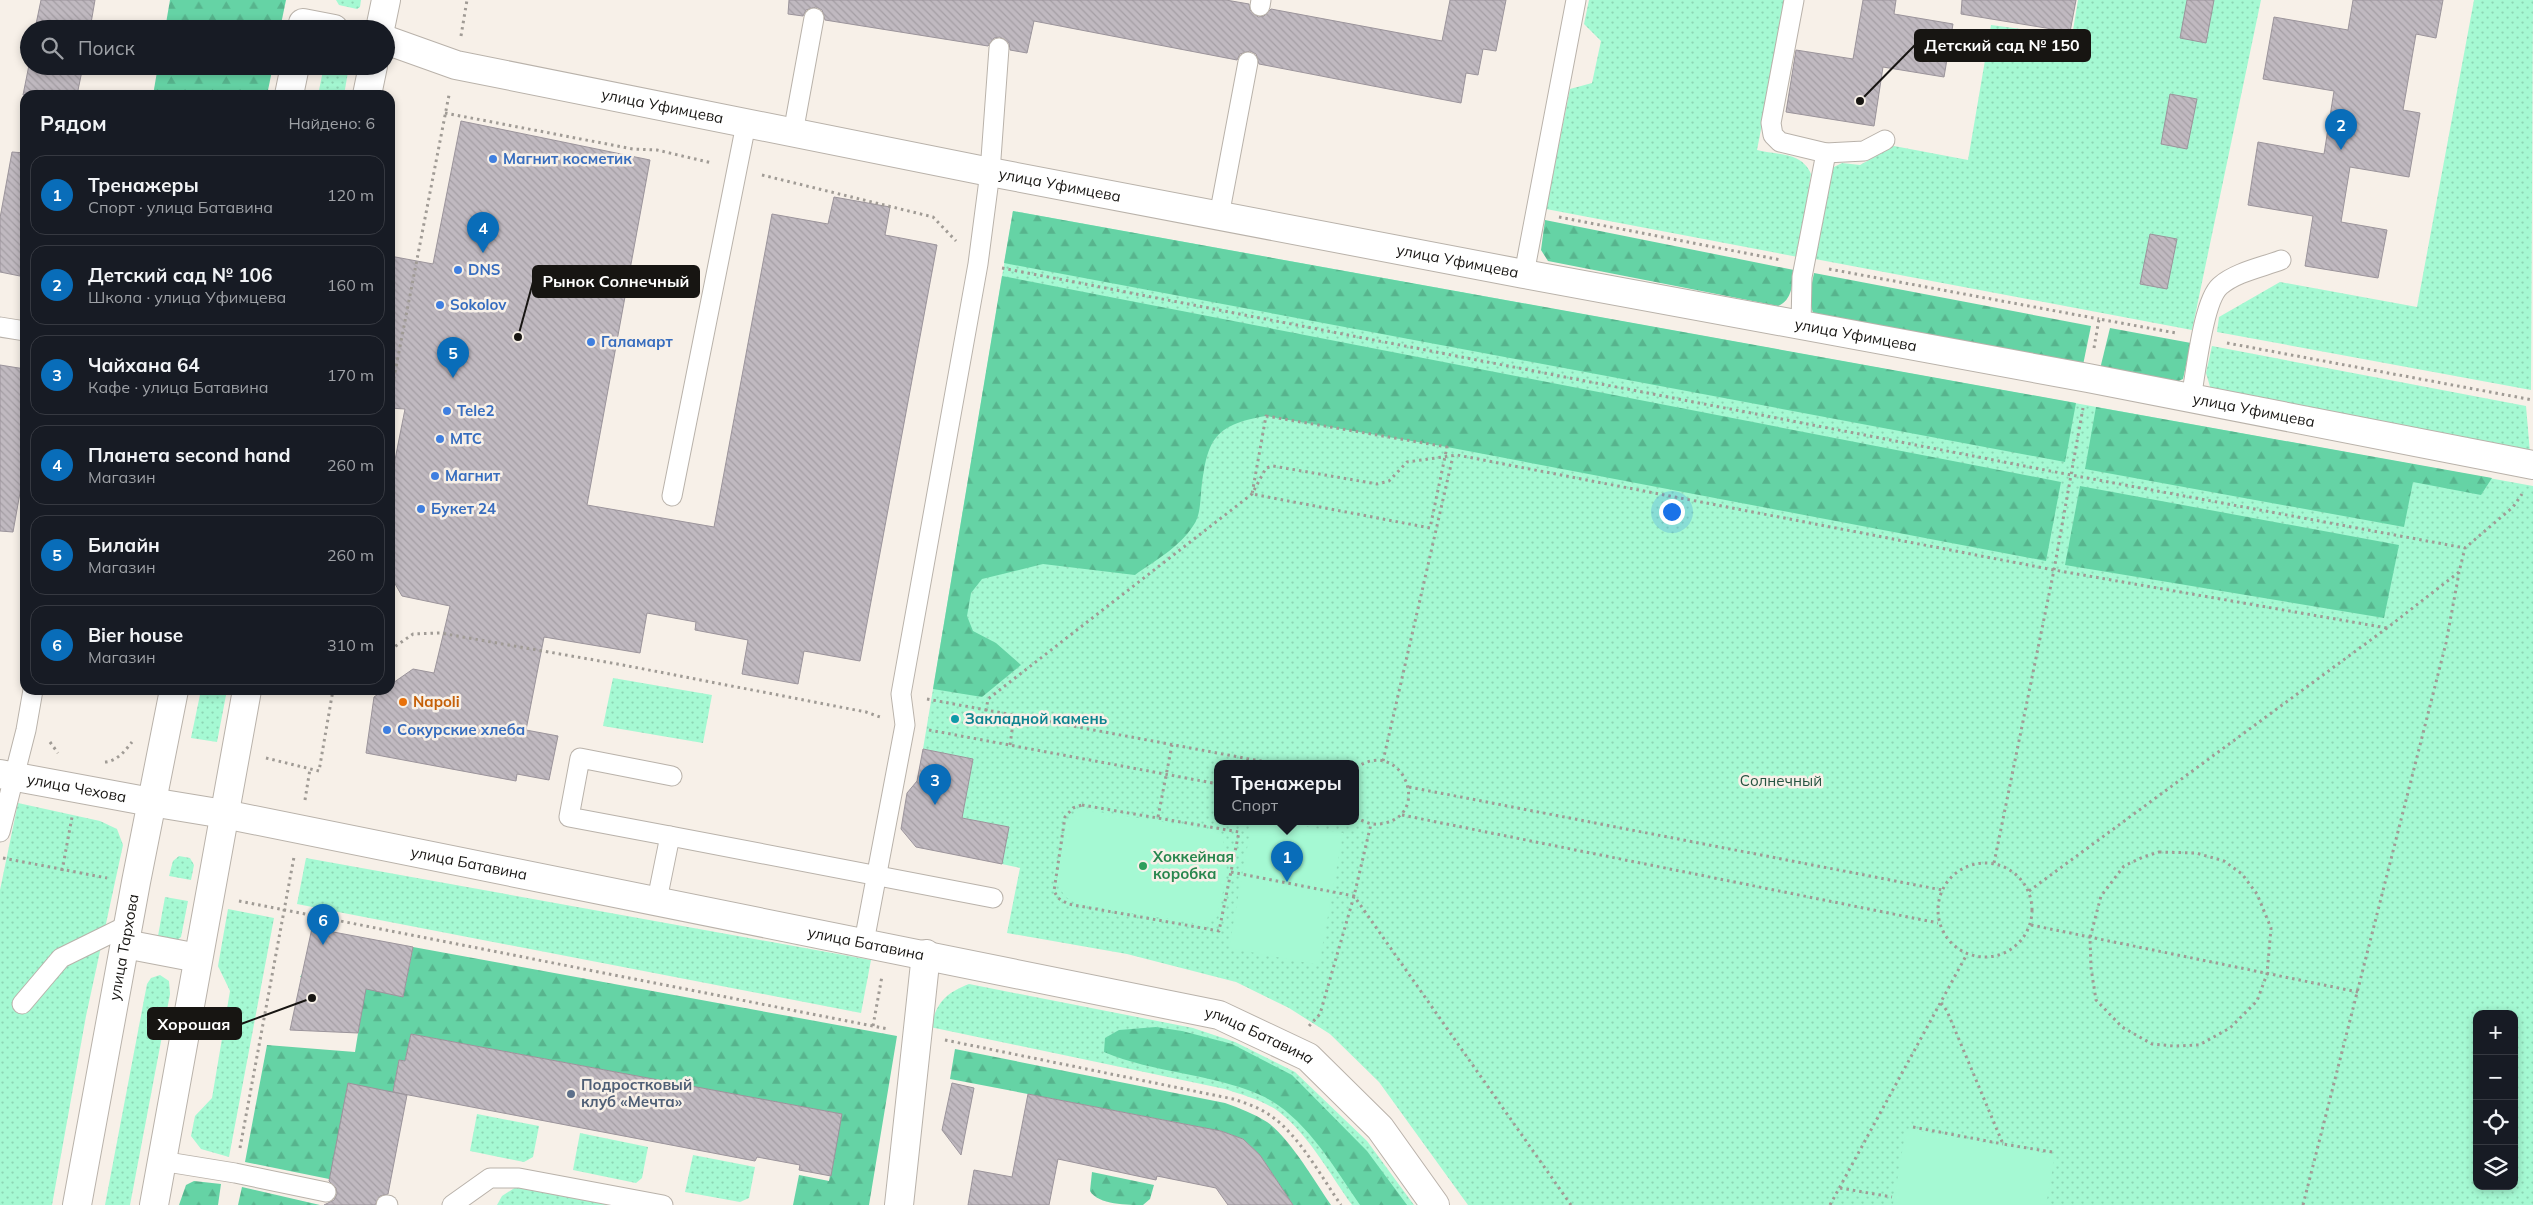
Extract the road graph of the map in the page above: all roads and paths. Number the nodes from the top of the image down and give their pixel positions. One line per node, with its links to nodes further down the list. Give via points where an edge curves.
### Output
1 (386, 0): 6 (street)
2 (467, 0): 7 (path)
3 (1576, 0): 24 (lane)
4 (1794, 0): 19 (lane, via 1771,123 1773,135 1780,142)
5 (814, 18): 17 (lane)
6 (382, 20)
7 (461, 37)
8 (395, 43): 16 (street, улица Уфимцева, via 456,64)
9 (999, 48): 20 (lane)
10 (1248, 62): 21 (lane)
11 (293, 75): 14 (street)
12 (371, 75): 15 (street)
13 (451, 87): 30 (path)
14 (290, 90)
15 (368, 90)
16 (746, 124): 17 (street, улица Уфимцева); 40 (lane)
17 (794, 134): 20 (street, улица Уфимцева)
18 (1885, 140): 19 (lane, via 1864,151)
19 (1826, 153): 25 (lane, via 1802,277)
20 (990, 172): 21 (street, улица Уфимцева); 23 (lane)
21 (1219, 216): 24 (street, улица Уфимцева)
22 (2281, 260): 28 (lane, via 2220,286 2211,300)
23 (978, 264): 37 (path); 46 (lane)
24 (1524, 274): 25 (street, улица Уфимцева)
25 (1801, 325): 31 (street, улица Уфимцева)
26 (0, 327): 27 (lane)
27 (20, 331)
28 (2202, 338): 29 (path, via 2099,318); 31 (lane); 32 (path)
29 (2092, 357)
30 (395, 373)
31 (2191, 398): 36 (street, улица Уфимцева)
32 (2533, 400)
33 (2084, 405): 37 (path)
34 (1445, 456): 35 (path); 39 (path, via 1406,462 1389,480 1377,484 1273,466 1266,468); 39 (path, via 1430,528); 39 (path, via 1447,447 1266,416)
35 (1453, 456): 42 (path); 61 (path)
36 (2533, 464)
37 (2071, 475): 41 (path); 42 (path)
38 (2523, 492): 41 (path, via 2513,507)
39 (1252, 494): 51 (path, via 988,699)
40 (672, 496)
41 (2465, 548): 43 (path)
42 (2054, 570): 44 (path); 81 (path)
43 (2459, 572): 44 (path); 102 (path, via 2446,643)
44 (2387, 628): 86 (path)
45 (395, 647): 53 (path, via 413,634 440,633 623,664 866,712)
46 (901, 694): 51 (path); 53 (lane)
47 (32, 695): 54 (lane)
48 (173, 695): 70 (street, улица Тархова)
49 (246, 695): 72 (street)
50 (332, 695): 64 (path, via 319,771)
51 (986, 711): 52 (path)
52 (1014, 716): 56 (path); 57 (path)
53 (905, 725): 56 (path); 83 (lane)
54 (26, 730): 58 (path, via 47,734 56,752); 66 (lane)
55 (134, 738): 62 (path, via 117,758)
56 (1010, 745): 65 (path)
57 (1172, 745): 60 (path); 65 (path)
58 (65, 755)
59 (262, 758): 64 (path)
60 (1254, 760)
61 (1383, 761): 63 (path, via 1364,762); 69 (path, via 1399,770)
62 (96, 762)
63 (1359, 766)
64 (310, 769): 71 (path)
65 (1166, 775): 68 (path); 74 (path)
66 (6, 776): 70 (street, улица Чехова); 77 (lane)
67 (672, 776): 78 (lane, via 580,758 569,817)
68 (1214, 783)
69 (1409, 787): 73 (path); 85 (path)
70 (151, 802): 72 (street, улица Чехова); 94 (street, улица Тархова)
71 (304, 802)
72 (224, 814): 90 (street, улица Батавина); 99 (street)
73 (1402, 815): 76 (path, via 1388,823); 92 (path)
74 (1158, 817): 82 (path, via 1239,832); 82 (path, via 1082,805 1072,808 1065,816 1054,891 1058,898 1068,904 1219,931)
75 (1359, 818): 76 (path)
76 (1371, 824): 87 (path)
77 (0, 832)
78 (670, 836): 83 (lane); 90 (lane)
79 (296, 848): 91 (path)
80 (0, 858): 84 (path)
81 (1994, 863): 85 (path, via 1969,866 1949,880); 86 (path, via 2008,868)
82 (1231, 872): 87 (path)
83 (877, 875): 88 (lane); 96 (lane)
84 (110, 879)
85 (1942, 890): 92 (path)
86 (2029, 891): 93 (path, via 2033,905)
87 (1354, 896): 107 (path, via 1320,1014); 123 (path)
88 (993, 898)
89 (229, 900): 91 (path)
90 (656, 900): 96 (street, улица Батавина)
91 (284, 910): 105 (path); 112 (path)
92 (1938, 923): 98 (path, via 1956,948)
93 (2031, 925): 95 (path); 98 (path, via 2020,944 2008,952 1981,958)
94 (126, 935): 99 (street); 104 (lane, via 60,958); 116 (street, улица Тархова)
95 (2090, 938): 101 (path); 101 (path, via 2096,1000 2122,1028 2152,1044 2199,1045 2230,1028 2257,1001); 101 (path, via 2101,896 2124,866 2159,852 2196,853 2224,862 2242,874 2257,894 2272,928)
96 (864, 942): 97 (street, улица Батавина)
97 (926, 954): 106 (street); 107 (street, улица Батавина, via 1219,1014)
98 (1967, 954): 103 (path)
99 (198, 958): 111 (street)
100 (882, 974): 105 (path)
101 (2267, 974): 102 (path)
102 (2358, 992): 125 (path)
103 (1941, 1003): 109 (path); 113 (path)
104 (22, 1004)
105 (872, 1026): 106 (path)
106 (917, 1034): 120 (street); 121 (path, via 1251,1105 1273,1117 1294,1139)
107 (1286, 1047): 122 (street, улица Батавина, via 1308,1057 1380,1128)
108 (1913, 1127): 109 (path)
109 (2003, 1144): 110 (path)
110 (2052, 1152)
111 (161, 1161): 112 (lane); 117 (street)
112 (235, 1173): 114 (lane)
113 (1840, 1188): 115 (path); 124 (path)
114 (326, 1192)
115 (1892, 1197)
116 (78, 1205)
117 (154, 1205)
118 (452, 1205): 119 (lane, via 490,1178 520,1178)
119 (663, 1205)
120 (899, 1205)
121 (1341, 1205)
122 (1435, 1205)
123 (1571, 1205)
124 (1830, 1205)
125 (2303, 1205)

